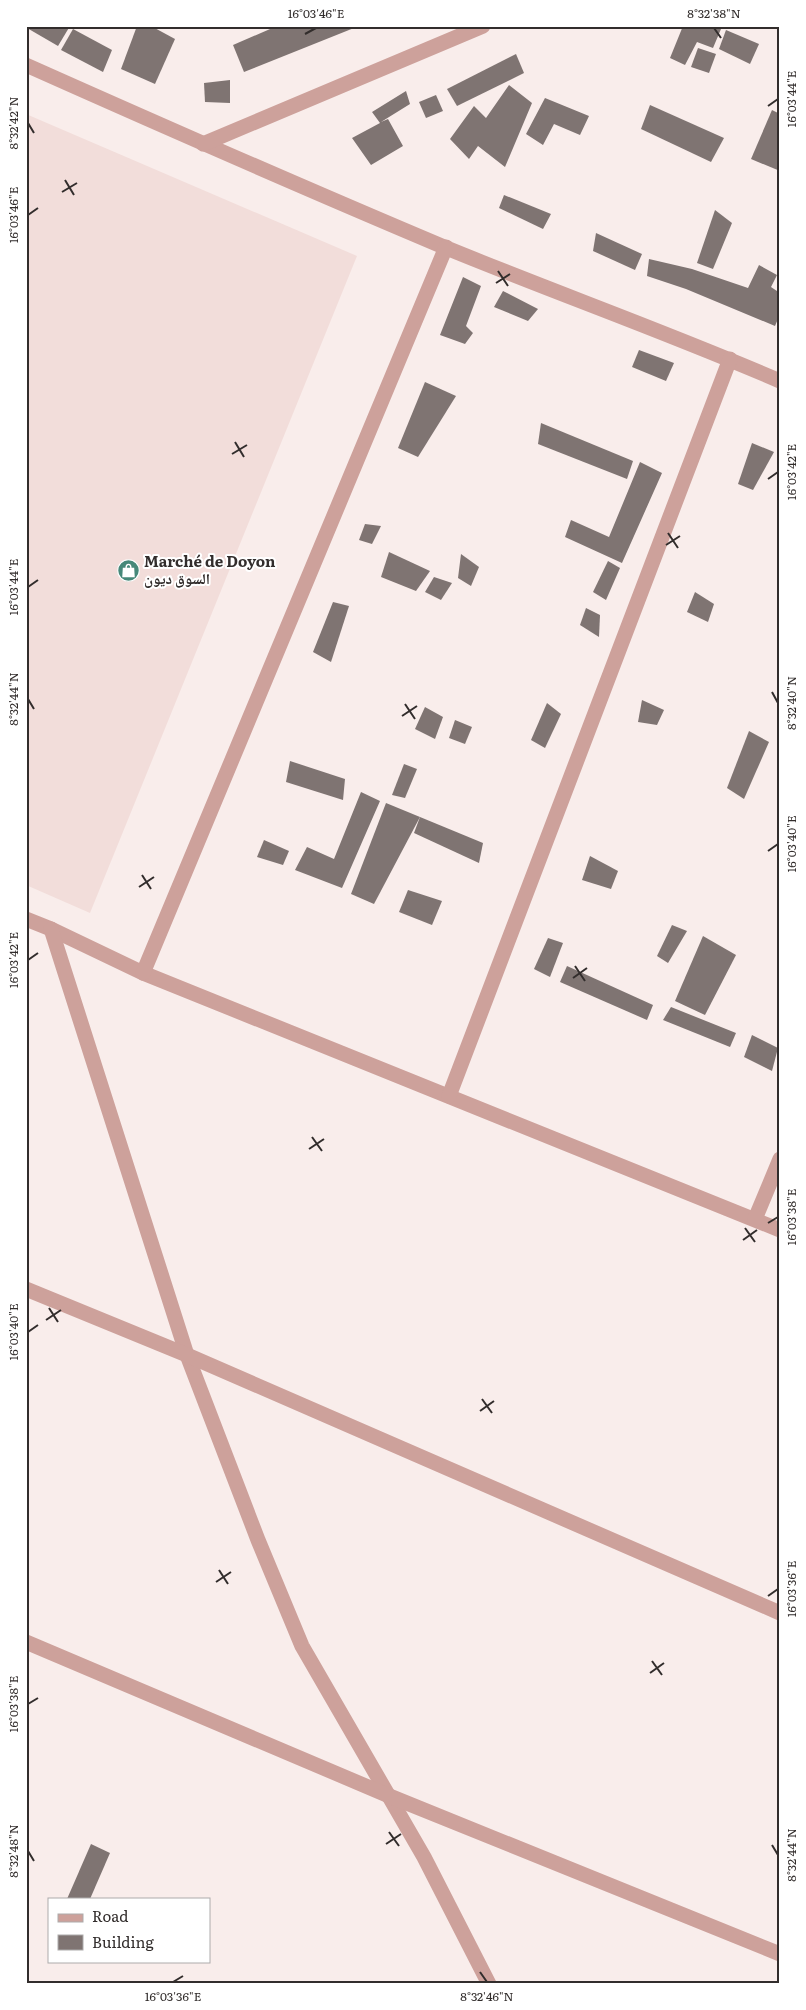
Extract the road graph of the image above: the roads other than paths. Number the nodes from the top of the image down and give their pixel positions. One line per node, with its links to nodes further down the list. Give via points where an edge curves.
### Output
1 (483, 26): 3 (street)
2 (26, 65): 3 (street)
3 (203, 144): 4 (street)
4 (446, 247): 5 (street); 9 (street)
5 (730, 360): 6 (street); 10 (street)
6 (780, 381)
7 (26, 919): 8 (street)
8 (51, 929): 9 (street); 15 (street)
9 (143, 973): 10 (street)
10 (449, 1096): 12 (street)
11 (780, 1159): 12 (street)
12 (755, 1219): 13 (street)
13 (780, 1230)
14 (26, 1290): 15 (street)
15 (187, 1355): 16 (street); 18 (street, via 302,1646)
16 (780, 1613)
17 (26, 1642): 18 (street)
18 (388, 1795): 19 (street); 20 (street, via 424,1857)
19 (780, 1954)
20 (489, 1984)

